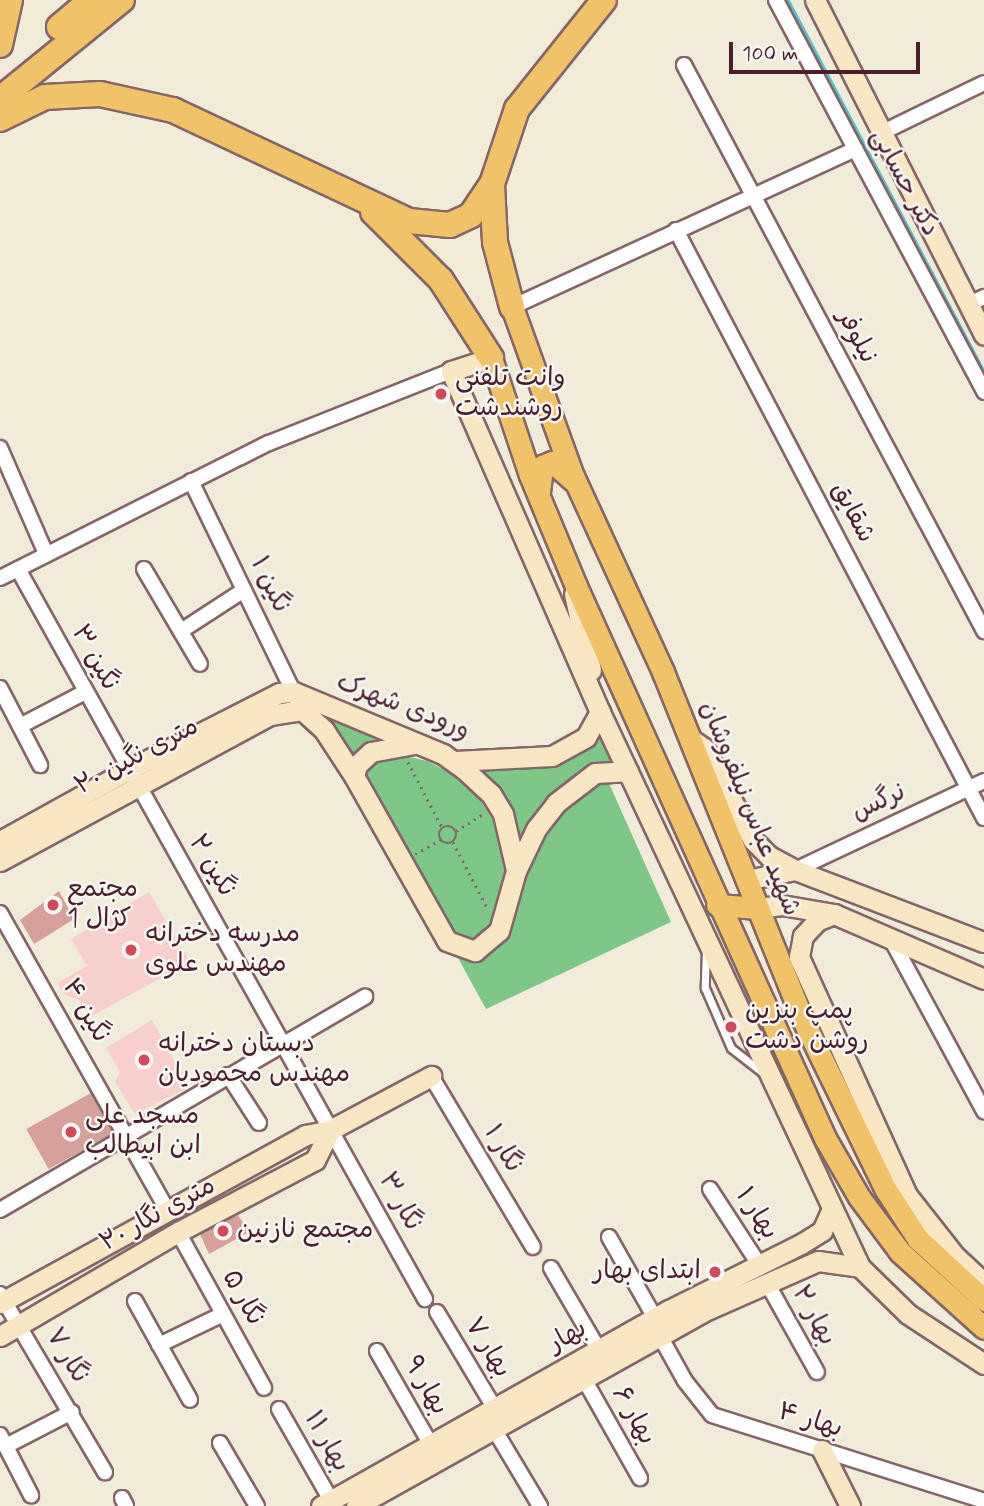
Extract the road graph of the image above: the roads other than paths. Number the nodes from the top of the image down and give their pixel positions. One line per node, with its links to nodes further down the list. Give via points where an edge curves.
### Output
1 (10, 0): 7 (highway)
2 (90, 0): 9 (highway)
3 (122, 0): 11 (highway)
4 (604, 0): 15 (highway, via 517,108)
5 (776, 0): 14 (street, دکتر حسابی)
6 (815, 0): 13 (street, دکتر حسابی)
7 (0, 45)
8 (684, 65): 16 (street, نیلوفر)
9 (0, 78)
10 (984, 83): 13 (street)
11 (0, 99)
12 (0, 119): 17 (highway, via 45,97 86,94 173,110)
13 (881, 133): 19 (street, دکتر حسابی)
14 (855, 149): 16 (street); 24 (street, دکتر حسابی)
15 (492, 184): 17 (highway, via 471,215 450,225 409,221); 20 (highway, via 495,242)
16 (753, 194): 18 (street); 36 (street, نیلوفر)
17 (359, 200): 22 (highway, via 441,280)
18 (676, 230): 20 (street); 51 (street, شقایق)
19 (976, 300): 21 (street, دکتر حسابی)
20 (512, 307): 27 (main road, شهید عباس نیلفروشان)
21 (984, 335)
22 (491, 358): 23 (street); 28 (main road)
23 (451, 371): 26 (street, via 269,443); 41 (street)
24 (984, 392)
25 (0, 448): 29 (street)
26 (191, 481): 29 (street); 34 (street, نگین ۱)
27 (578, 487): 28 (main road, via 552,462 539,472); 43 (main road, شهید عباس نیلفروشان)
28 (539, 497): 30 (main road)
29 (46, 554): 31 (street)
30 (568, 564): 41 (street); 58 (main road)
31 (18, 569): 33 (street); 39 (street, نگین ۳)
32 (144, 569): 35 (street)
33 (0, 578)
34 (244, 590): 35 (street); 40 (street, نگین ۱)
35 (181, 631): 37 (street)
36 (984, 631)
37 (200, 664)
38 (0, 688): 42 (street)
39 (85, 692): 42 (street); 49 (street, نگین ۳)
40 (298, 701): 44 (street, ورودی شهرک); 48 (street); 49 (street, ۲۰ متری نگین, via 279,693)
41 (600, 712): 45 (street, ورودی شهرک, via 586,737 552,756); 47 (street)
42 (20, 726): 46 (street)
43 (690, 739): 55 (street, via 704,748 753,840 769,856); 57 (main road, شهید عباس نیلفروشان)
44 (409, 744): 45 (street, ورودی شهرک); 48 (street, via 362,758)
45 (455, 761): 56 (street, via 498,805 511,837)
46 (40, 765)
47 (628, 771): 56 (street, via 595,773 575,785 546,815); 74 (street)
48 (354, 776): 56 (street, via 447,941 455,947 475,951 499,931)
49 (132, 778): 53 (street, ۲۰ متری نگین); 54 (street, ۲۰ متری نگین); 69 (street, نگین ۲)
50 (984, 781): 51 (street, نرگس)
51 (968, 788): 52 (street, شقایق); 55 (street, نرگس)
52 (984, 818)
53 (0, 841)
54 (0, 861)
55 (795, 870): 57 (street); 62 (street)
56 (516, 871)
57 (747, 880): 58 (main road); 59 (main road, شهید عباس نیلفروشان)
58 (717, 905): 59 (main road); 72 (main road)
59 (758, 908): 61 (street, via 782,905); 68 (main road, شهید عباس نیلفروشان)
60 (0, 913): 77 (street, نگین ۴)
61 (834, 914): 63 (street); 68 (street, via 817,921 803,936 799,957)
62 (941, 925): 64 (street); 65 (street)
63 (891, 939): 65 (street); 73 (street)
64 (984, 942)
65 (930, 955): 66 (street)
66 (984, 979)
67 (365, 997): 69 (street)
68 (820, 1030): 88 (street, via 907,1195 955,1256); 91 (main road, شهید عباس نیلفروشان, via 886,1190 918,1239)
69 (284, 1043): 70 (street); 76 (street, نگین ۲)
70 (229, 1075): 75 (street); 77 (street)
71 (431, 1076): 76 (street, ۲۰ متری نگار); 84 (street, نگار ۱)
72 (799, 1090): 74 (street); 97 (main road, via 859,1197 900,1252)
73 (984, 1111)
74 (791, 1116): 79 (street)
75 (259, 1123)
76 (330, 1130): 81 (street, ۲۰ متری نگار, via 305,1135); 82 (street, ۲۰ متری نگار, via 315,1160); 90 (street, نگار ۳)
77 (127, 1133): 80 (street); 81 (street, نگین ۴)
78 (710, 1189): 87 (street, بهار ۱)
79 (832, 1209): 86 (street); 87 (street, بهار, via 822,1231)
80 (0, 1210)
81 (169, 1213): 82 (street); 89 (street, ۲۰ متری نگار)
82 (178, 1232): 94 (street, نگار ۵); 95 (street, ۲۰ متری نگار)
83 (609, 1237): 96 (street, بهار ۴)
84 (533, 1247)
85 (551, 1268): 100 (street)
86 (860, 1268): 87 (street, بهار, via 818,1261); 102 (street, via 908,1314)
87 (764, 1275): 96 (street, بهار); 103 (street, بهار ۲)
88 (984, 1283)
89 (1, 1299): 95 (street, نگار ۷)
90 (425, 1299)
91 (984, 1300)
92 (135, 1301): 99 (street)
93 (437, 1311): 109 (street, بهار ۷)
94 (223, 1314): 99 (street); 105 (street, نگار ۵)
95 (19, 1325): 98 (street, ۲۰ متری نگار); 108 (street, نگار ۷)
96 (658, 1327): 100 (street, بهار); 104 (street, بهار); 113 (street, بهار ۴, via 685,1381 712,1415)
97 (984, 1328)
98 (0, 1336)
99 (159, 1345): 106 (street)
100 (598, 1350): 109 (street, بهار)
101 (377, 1351): 112 (street, بهار ۹)
102 (984, 1364)
103 (817, 1372)
104 (584, 1379): 109 (street, بهار); 115 (street, بهار ۶)
105 (264, 1388)
106 (190, 1400)
107 (279, 1409): 118 (street, بهار ۱۱)
108 (72, 1412): 110 (street, نگار ۷); 114 (street, نگار ۷)
109 (491, 1417): 112 (street, بهار); 120 (street, بهار); 121 (street, بهار ۷)
110 (3, 1440): 116 (street, نگار ۷)
111 (220, 1443): 119 (street)
112 (431, 1445): 118 (street, بهار)
113 (822, 1450): 117 (street, بهار ۴); 122 (street)
114 (105, 1472)
115 (639, 1478)
116 (31, 1495)
117 (984, 1501)
118 (326, 1503)
119 (257, 1506)
120 (356, 1506)
121 (540, 1506)
122 (850, 1506)

